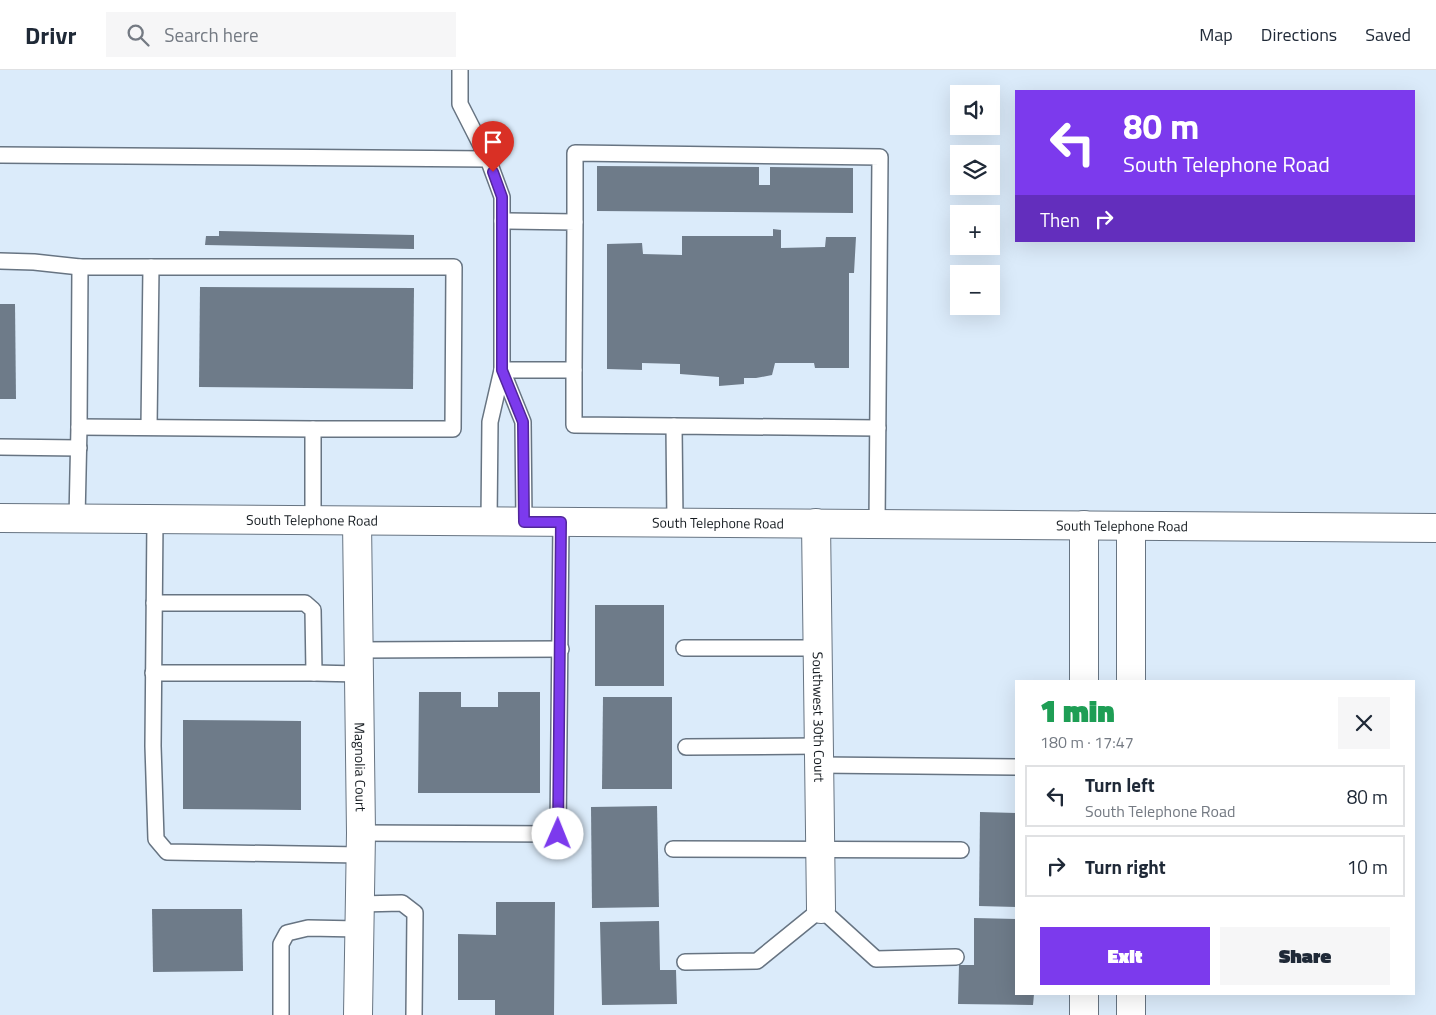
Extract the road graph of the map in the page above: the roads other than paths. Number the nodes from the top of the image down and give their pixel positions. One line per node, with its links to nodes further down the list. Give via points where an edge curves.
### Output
1 (460, 70): 3 (lane, via 460,104)
2 (0, 155): 3 (lane)
3 (488, 159): 4 (lane, via 502,197)
4 (502, 221): 5 (lane); 9 (lane)
5 (575, 222): 10 (lane); 14 (lane, via 575,153 880,157)
6 (0, 262): 7 (lane)
7 (80, 267): 8 (lane); 12 (lane)
8 (151, 267): 13 (lane); 15 (lane, via 454,267 453,429)
9 (502, 370): 10 (lane); 23 (lane, via 490,422); 24 (lane, via 523,422)
10 (574, 370): 11 (lane, via 574,425)
11 (674, 426): 14 (lane); 26 (lane)
12 (79, 427): 13 (lane); 17 (lane)
13 (149, 427): 15 (lane)
14 (878, 428): 28 (lane)
15 (313, 429): 21 (lane)
16 (0, 447): 17 (lane)
17 (79, 448): 19 (lane)
18 (0, 518): 19 (main road, South Telephone Road)
19 (77, 519): 20 (main road, South Telephone Road)
20 (155, 519): 21 (main road, South Telephone Road); 32 (lane)
21 (313, 520): 22 (main road, South Telephone Road)
22 (357, 520): 23 (main road, South Telephone Road); 36 (main road, Magnolia Court)
23 (489, 521): 24 (main road, South Telephone Road)
24 (524, 522): 25 (main road, South Telephone Road)
25 (561, 522): 26 (main road, South Telephone Road); 35 (lane)
26 (675, 522): 27 (main road, South Telephone Road)
27 (816, 523): 28 (main road, South Telephone Road); 34 (main road, Southwest 30th Court)
28 (878, 524): 29 (main road, South Telephone Road)
29 (1084, 525): 30 (main road, South Telephone Road); 39 (main road)
30 (1131, 526): 31 (main road, South Telephone Road); 40 (main road)
31 (1436, 528)
32 (154, 604): 37 (lane); 38 (lane, via 305,603 313,610)
33 (684, 648): 34 (lane)
34 (818, 648): 42 (main road, Southwest 30th Court)
35 (561, 649): 36 (lane); 44 (lane, via 558,834)
36 (359, 662): 38 (lane); 44 (main road, Magnolia Court)
37 (153, 673): 38 (lane); 44 (lane, via 156,839 167,852)
38 (314, 673)
39 (1084, 680)
40 (1131, 680)
41 (686, 747): 42 (lane)
42 (819, 756): 43 (lane); 46 (main road, Southwest 30th Court)
43 (1015, 767)
44 (361, 844): 49 (main road, Magnolia Court)
45 (673, 849): 46 (lane)
46 (820, 849): 47 (lane); 48 (main road, Southwest 30th Court)
47 (962, 850)
48 (821, 910): 50 (lane, via 876,959); 51 (lane, via 757,961)
49 (360, 916): 54 (lane, via 287,933 281,944); 55 (main road, Magnolia Court); 56 (lane, via 402,903 415,913)
50 (956, 958)
51 (685, 962)
52 (1084, 995): 57 (main road)
53 (1131, 995): 58 (main road)
54 (281, 1015)
55 (358, 1015)
56 (414, 1015)
57 (1084, 1015)
58 (1131, 1015)

